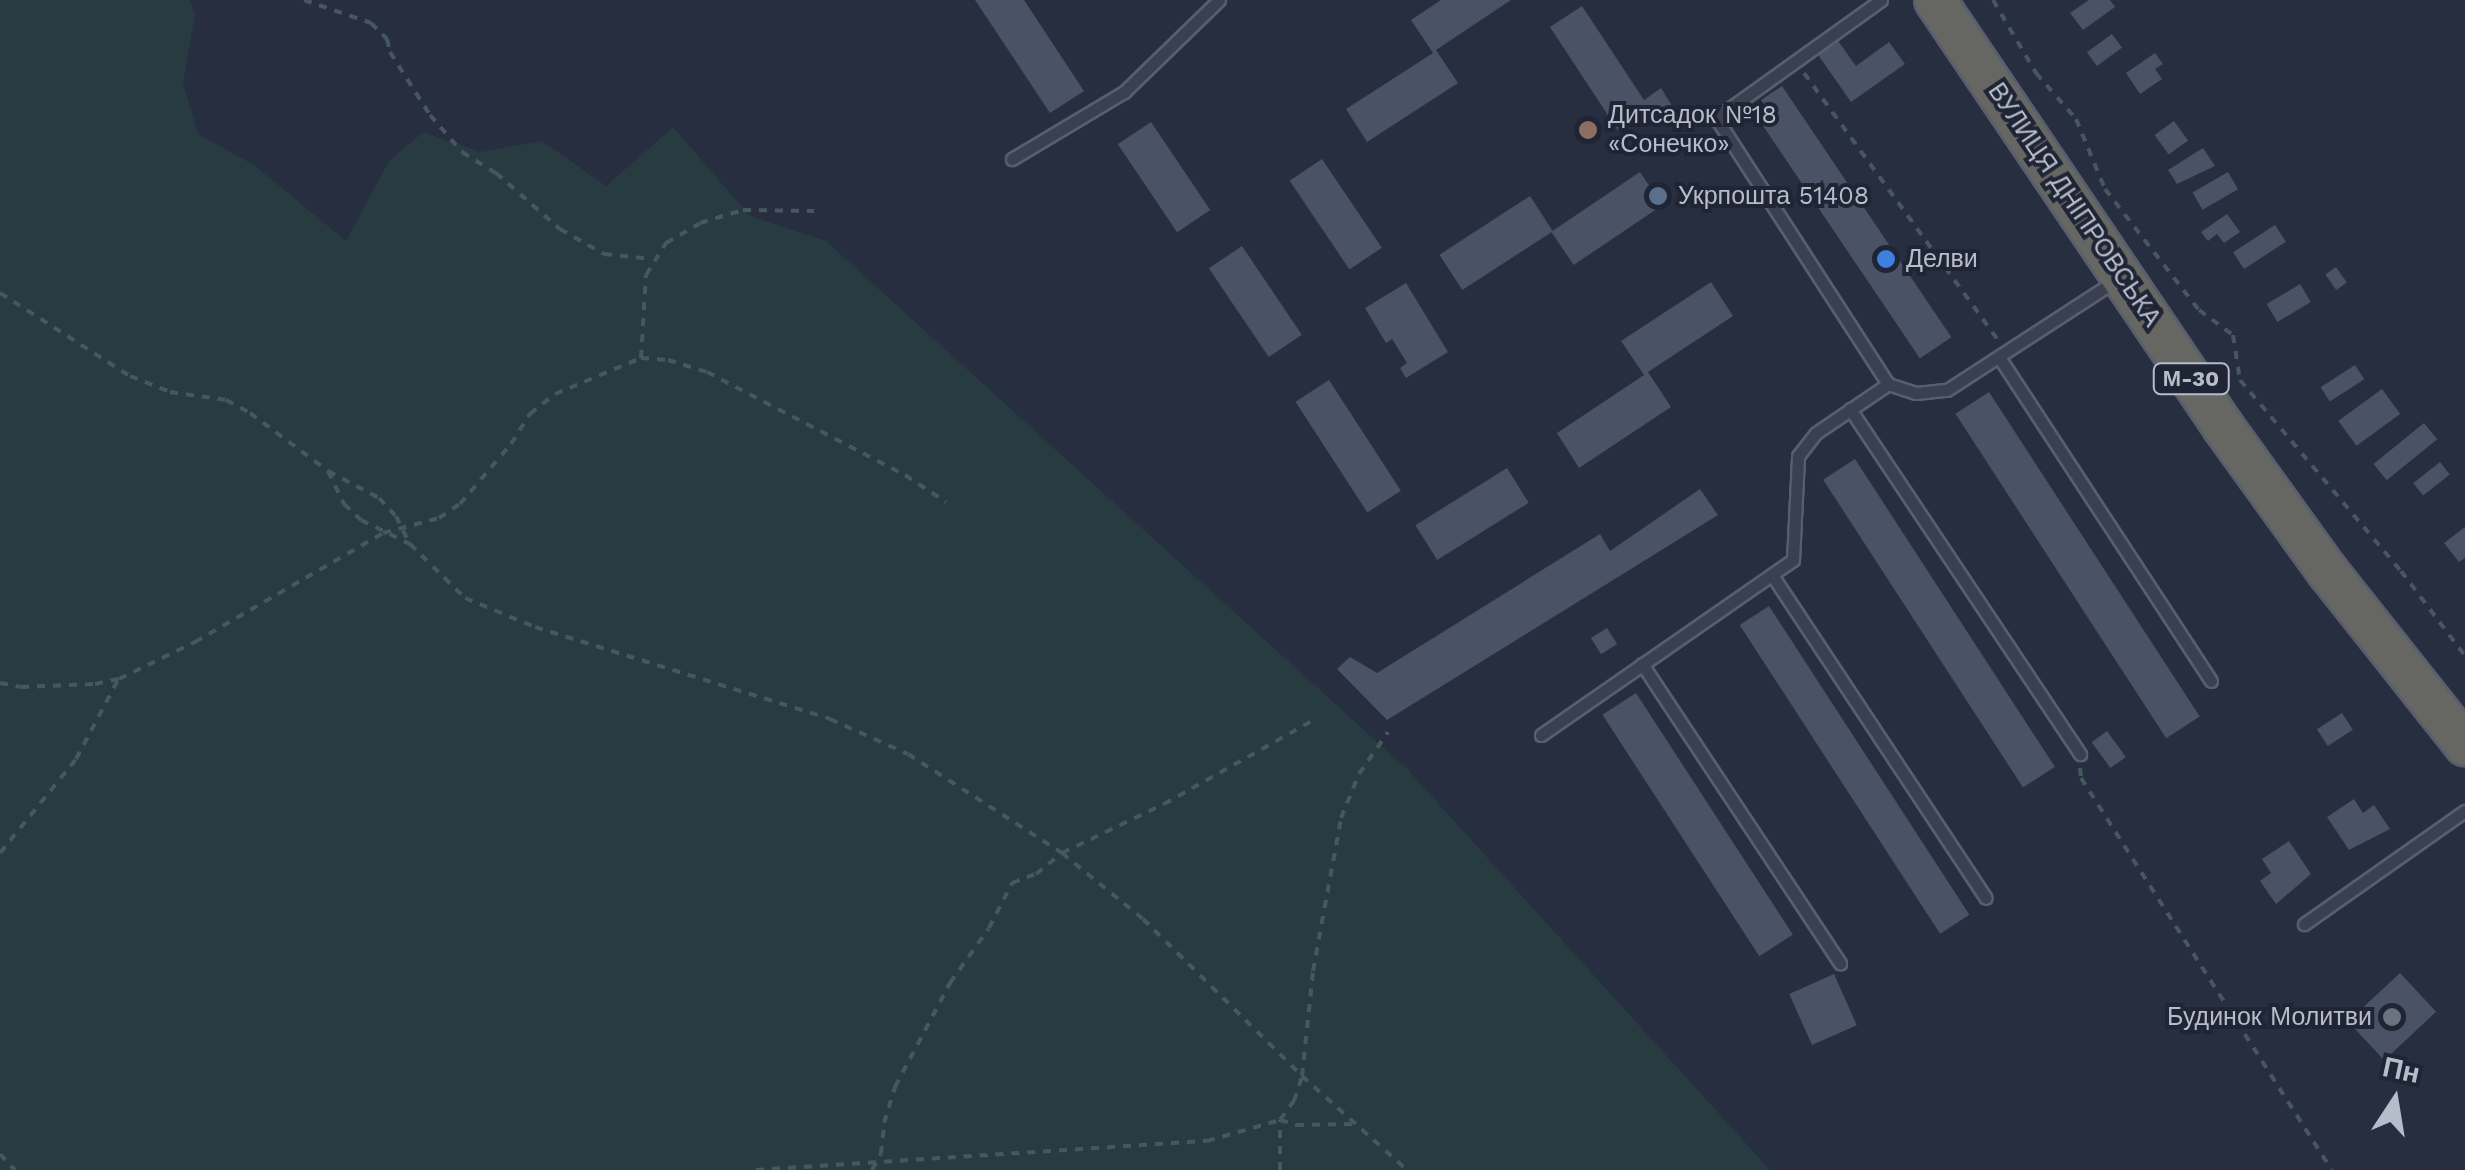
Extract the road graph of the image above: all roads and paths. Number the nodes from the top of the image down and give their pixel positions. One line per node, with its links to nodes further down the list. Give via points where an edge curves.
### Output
1 (304, 0): 9 (path, via 371,24 462,152 560,229 604,254)
2 (1218, 0): 7 (lane, via 1124,92)
3 (1881, 0): 6 (lane)
4 (1935, 0): 10 (highway, ВУЛИЦЯ ДНІПРОВСЬКА / М-30)
5 (1993, 0): 22 (path, via 2036,73 2076,120 2105,189 2199,310 2233,336 2240,380)
6 (1796, 62): 12 (path); 14 (lane, via 1716,118)
7 (1012, 159)
8 (814, 211): 9 (path, via 771,207 718,216 682,231)
9 (652, 259): 13 (path, via 643,290)
10 (2123, 276): 12 (lane); 30 (highway, ВУЛИЦЯ ДНІПРОВСЬКА / М-30, via 2328,572)
11 (0, 293): 16 (path, via 130,376 170,392 226,400 250,413)
12 (2003, 354): 14 (lane, via 1948,390 1916,393); 25 (lane)
13 (641, 358): 17 (path, via 706,372); 18 (path, via 555,394 530,414 460,504)
14 (1888, 384): 15 (lane)
15 (1850, 409): 21 (lane, via 1816,432 1798,456 1792,560); 31 (lane)
16 (328, 472): 18 (path, via 378,498); 19 (path, via 344,504)
17 (946, 502)
18 (402, 528): 19 (path); 20 (path)
19 (383, 533): 20 (path); 24 (path, via 242,618)
20 (410, 544): 34 (path, via 465,598 535,628 830,719 908,754)
21 (1772, 574): 23 (lane); 35 (lane)
22 (2465, 656)
23 (1642, 664): 29 (lane); 37 (lane)
24 (118, 679): 26 (path, via 61,687); 33 (path, via 76,759)
25 (2210, 682)
26 (0, 683)
27 (1312, 721): 34 (path)
28 (1388, 732): 38 (path, via 1358,774 1341,818)
29 (1541, 735)
30 (2465, 745)
31 (2080, 754): 48 (path, via 2081,778)
32 (2465, 811): 36 (lane)
33 (0, 852)
34 (1062, 853): 38 (path, via 1143,919); 42 (path, via 1012,883 950,984 895,1087)
35 (1986, 898)
36 (2304, 924)
37 (1840, 963)
38 (1302, 1076): 39 (path); 40 (path)
39 (1280, 1120): 40 (path, via 1296,1126); 42 (path, via 1207,1141); 46 (path)
40 (1354, 1124): 47 (path)
41 (0, 1154): 43 (path)
42 (878, 1161): 44 (path); 45 (path)
43 (16, 1170)
44 (756, 1170)
45 (872, 1170)
46 (1280, 1170)
47 (1407, 1170)
48 (2332, 1170)

